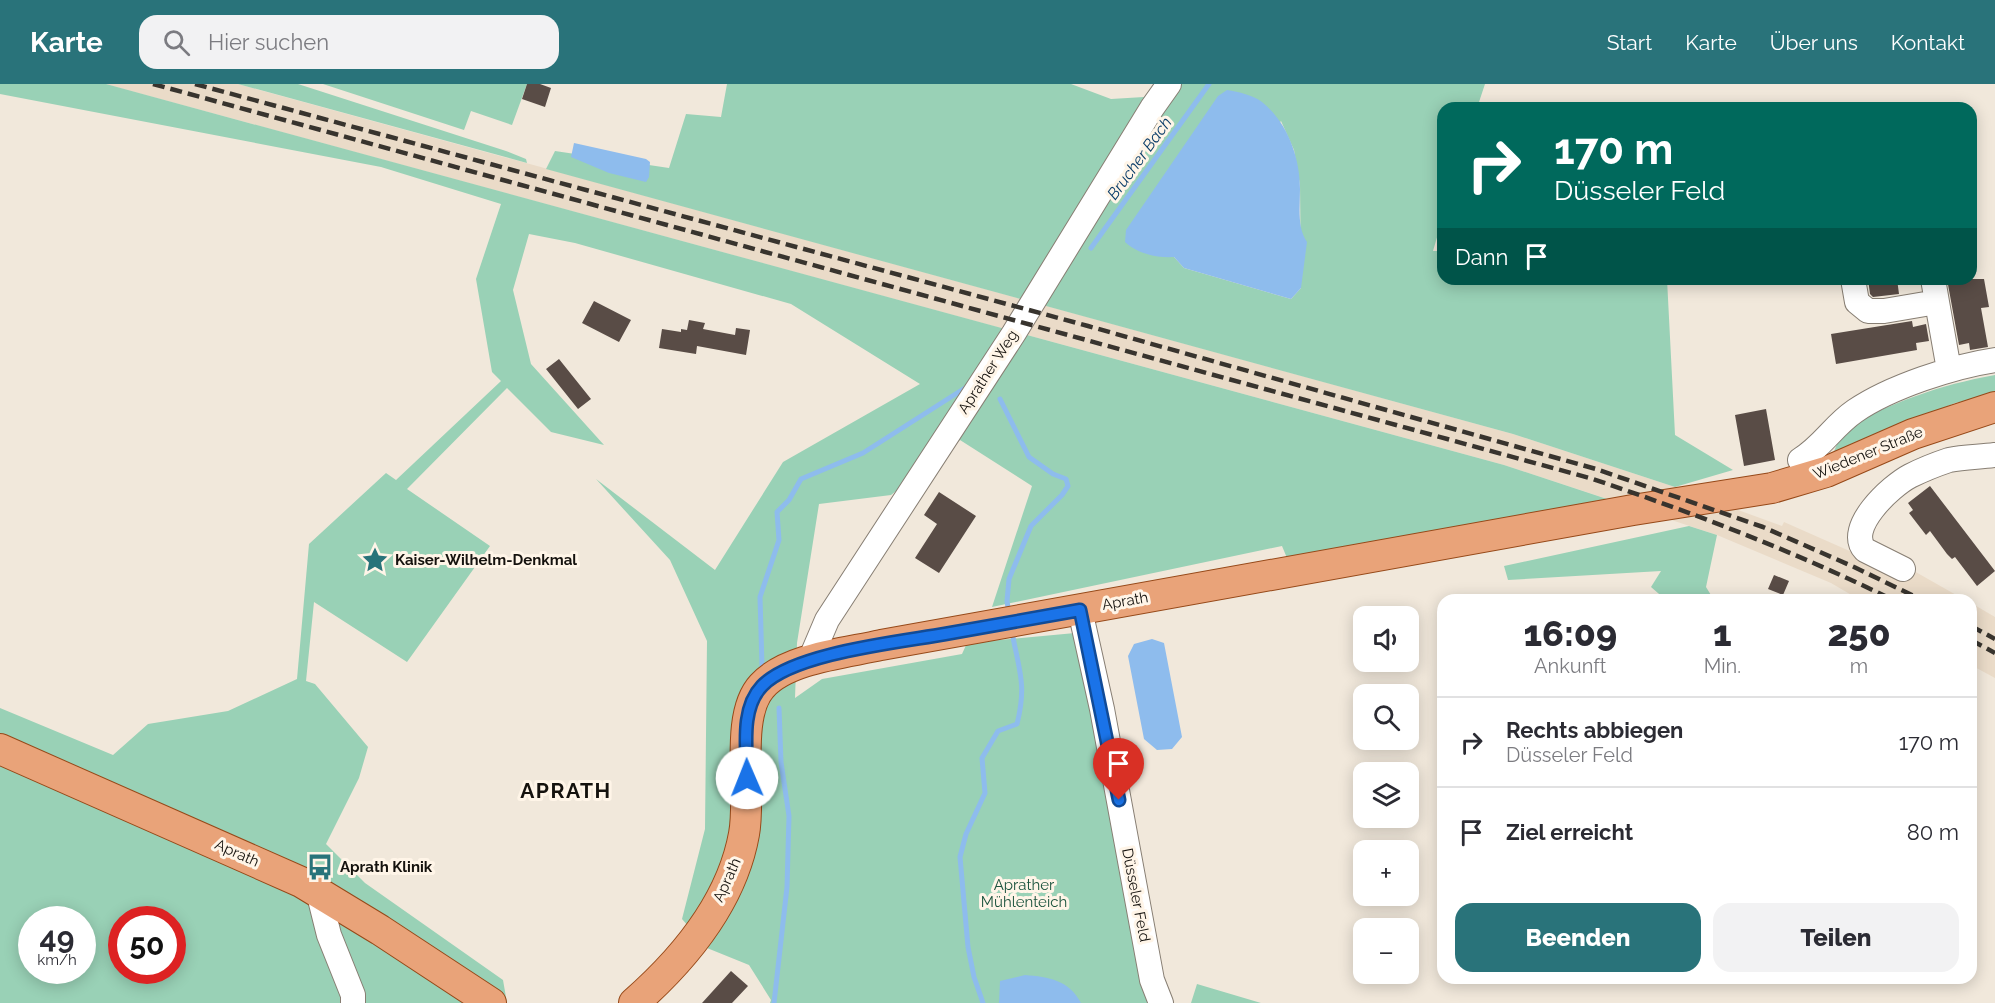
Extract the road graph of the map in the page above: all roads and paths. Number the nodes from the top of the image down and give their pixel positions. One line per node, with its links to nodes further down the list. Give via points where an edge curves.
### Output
1 (1169, 84): 12 (street, Aprather Weg, via 1014,333 827,620)
2 (1854, 285): 3 (street, via 1857,302 1868,311 1884,311)
3 (1935, 290): 5 (street)
4 (1995, 360): 5 (street, Wiedener Straße)
5 (1948, 370): 8 (street, Wiedener Straße, via 1888,393 1857,410 1838,424 1818,449)
6 (1995, 407): 9 (main road, Wiedener Straße, via 1914,434 1846,465 1798,481)
7 (1995, 455): 10 (street, via 1949,460 1909,476 1866,518 1860,527 1860,544)
8 (1800, 460)
9 (1633, 510): 11 (main road, Aprath)
10 (1903, 568)
11 (1080, 610): 12 (main road, Aprath); 18 (street, Düsseler Feld, via 1152,980)
12 (810, 660): 17 (main road, Aprath, via 778,673 754,698 746,731 748,802 735,866 718,903 690,946)
13 (0, 749): 14 (main road, Aprath)
14 (318, 891): 15 (street, via 329,935 354,995); 16 (main road, Aprath)
15 (353, 1003)
16 (490, 1003)
17 (634, 1003)
18 (1161, 1003)

